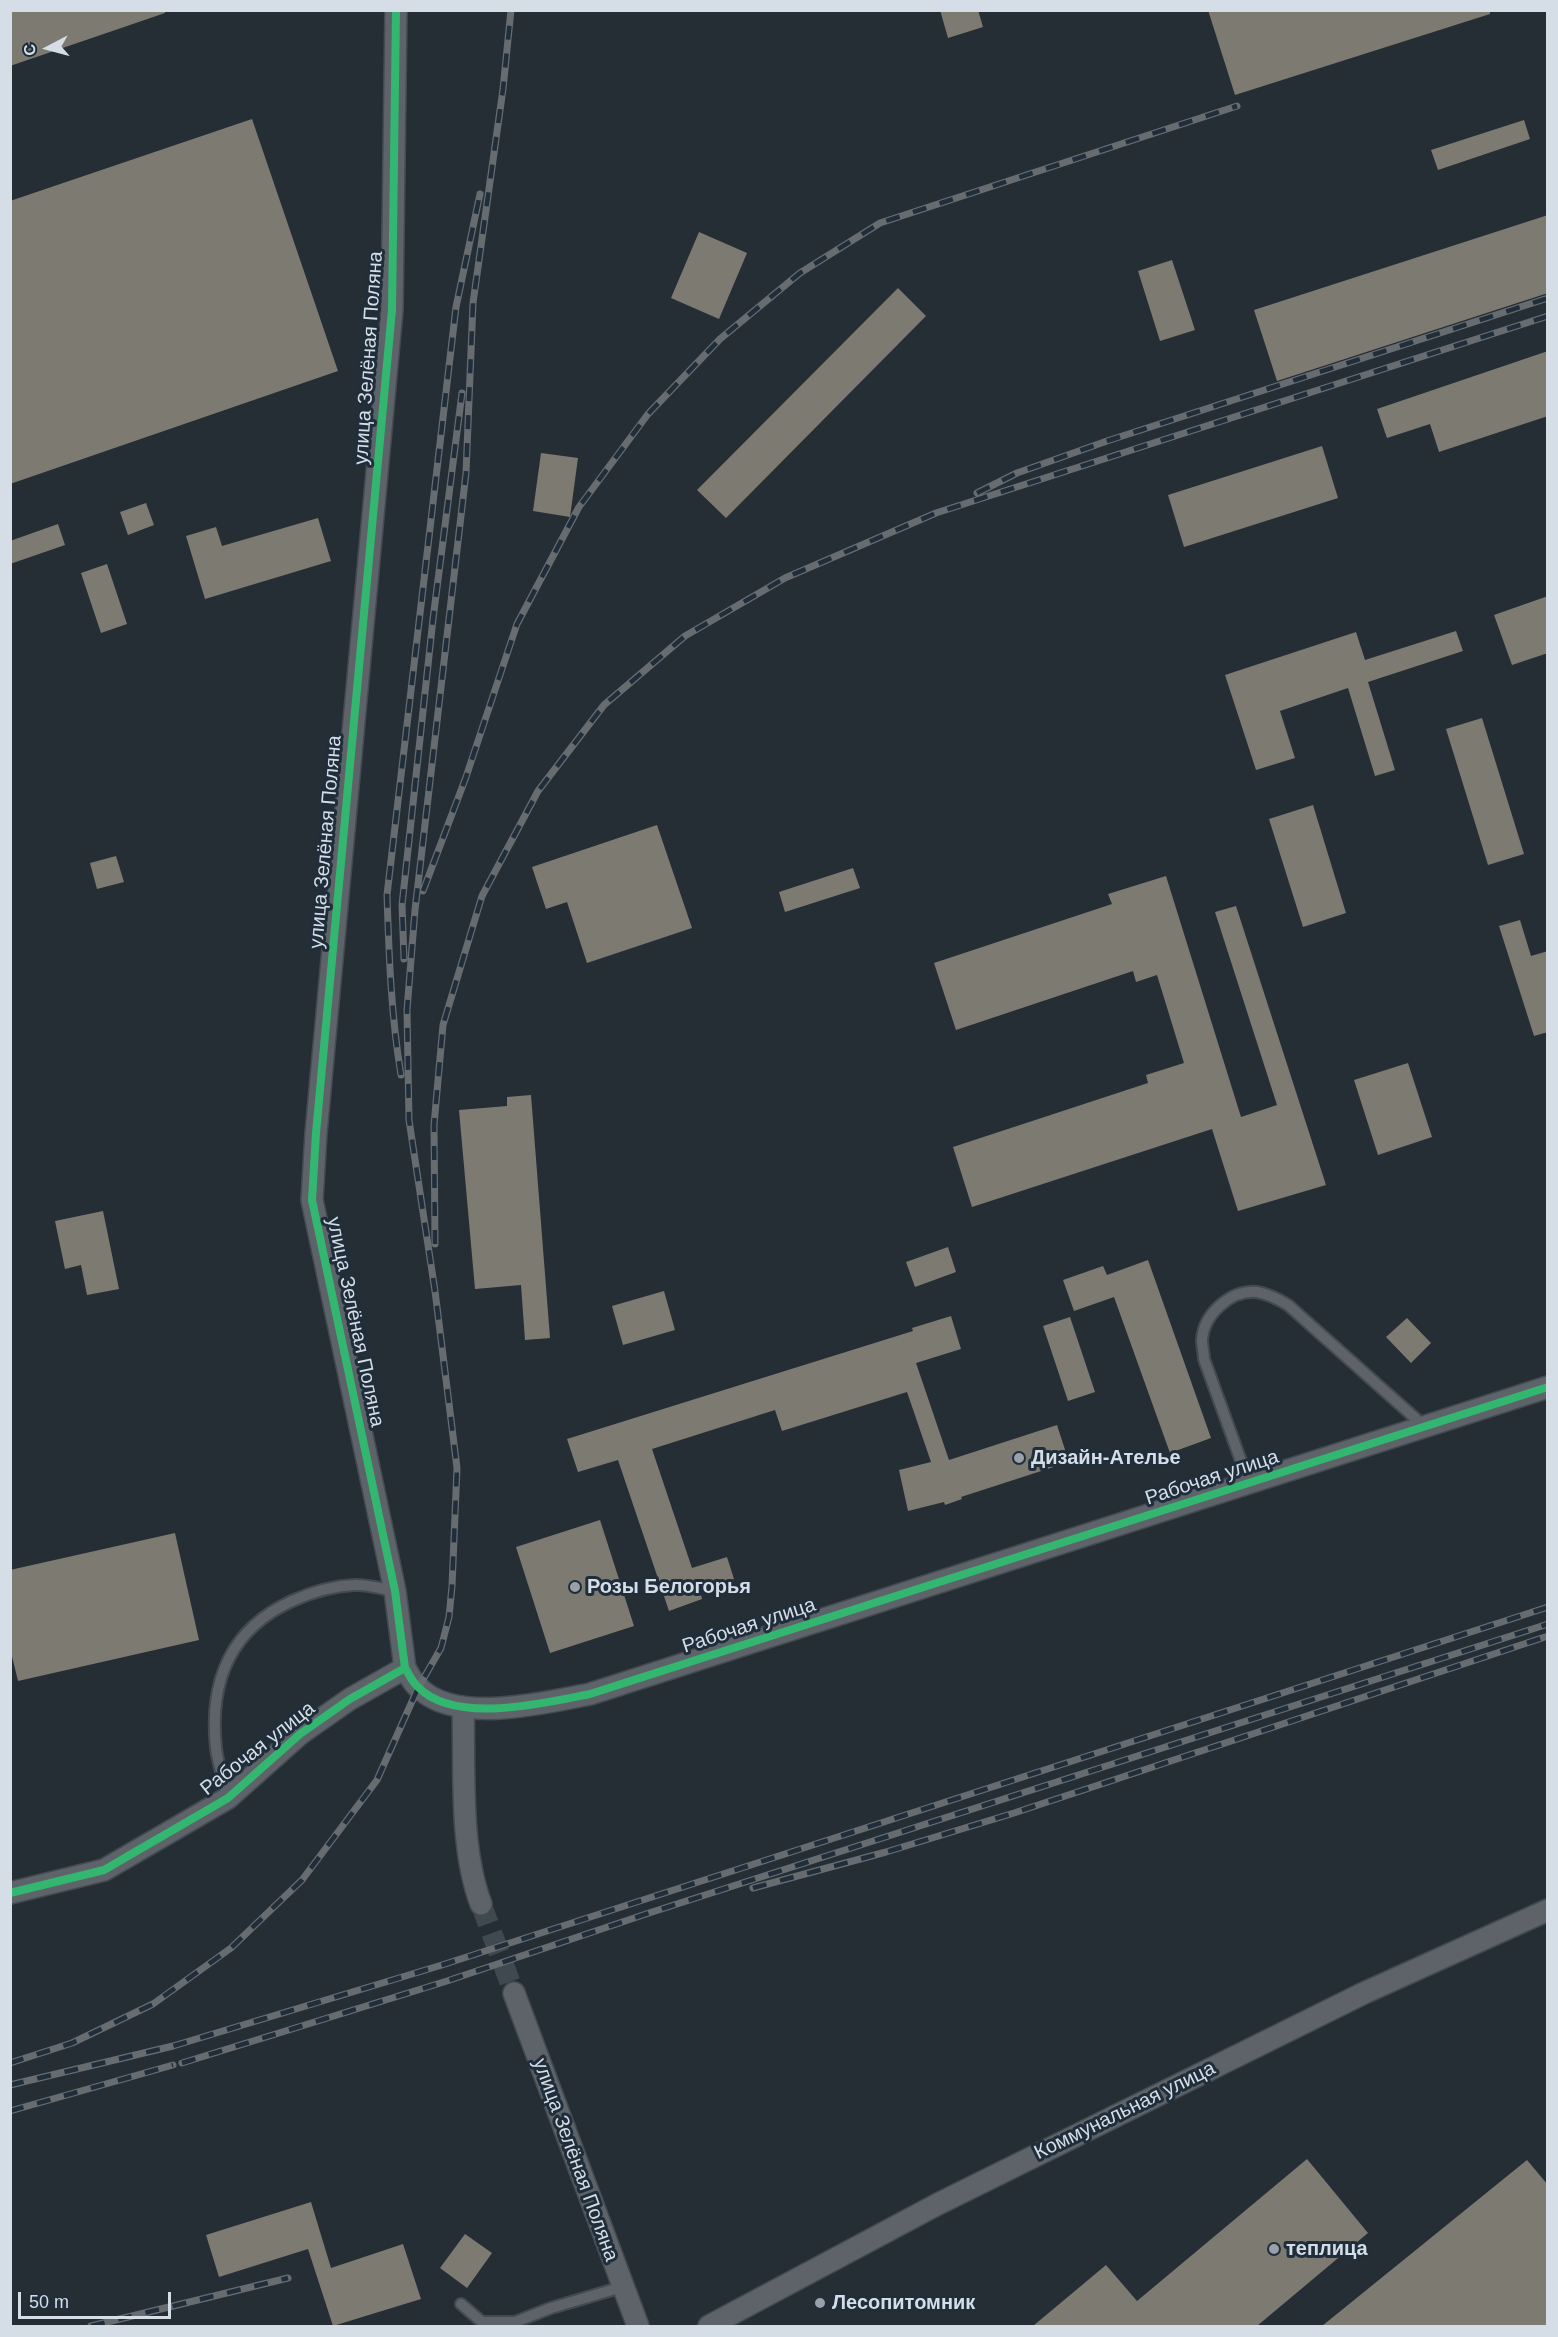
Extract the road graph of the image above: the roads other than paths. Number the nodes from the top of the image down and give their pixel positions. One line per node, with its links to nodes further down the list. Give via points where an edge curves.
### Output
1 (396, 10): 5 (street, улица Зелёная Поляна, via 392,310 312,1200)
2 (1548, 1387): 3 (street, Рабочая улица)
3 (1424, 1427): 4 (street, Рабочая улица); 4 (lane, via 1288,1305 1256,1292 1239,1294 1215,1311 1202,1339 1204,1359)
4 (1249, 1484): 7 (street, Рабочая улица, via 590,1694 517,1707)
5 (395, 1591): 6 (street, улица Зелёная Поляна); 8 (lane, via 356,1585 315,1590 271,1611 244,1634 221,1679 216,1712 216,1749)
6 (405, 1668): 7 (street, Рабочая улица, via 418,1688 436,1700); 8 (street, Рабочая улица, via 350,1699 300,1734)
7 (463, 1707): 10 (street, via 466,1832)
8 (228, 1798): 9 (street, Рабочая улица, via 104,1870)
9 (10, 1893)
10 (481, 1904)
11 (1548, 1910): 16 (street, Коммунальная улица, via 1364,1993 938,2205)
12 (514, 1993): 13 (street, улица Зелёная Поляна)
13 (622, 2287): 14 (lane, via 516,2322 482,2322); 15 (street, улица Зелёная Поляна)
14 (461, 2304)
15 (638, 2326)
16 (709, 2326)

